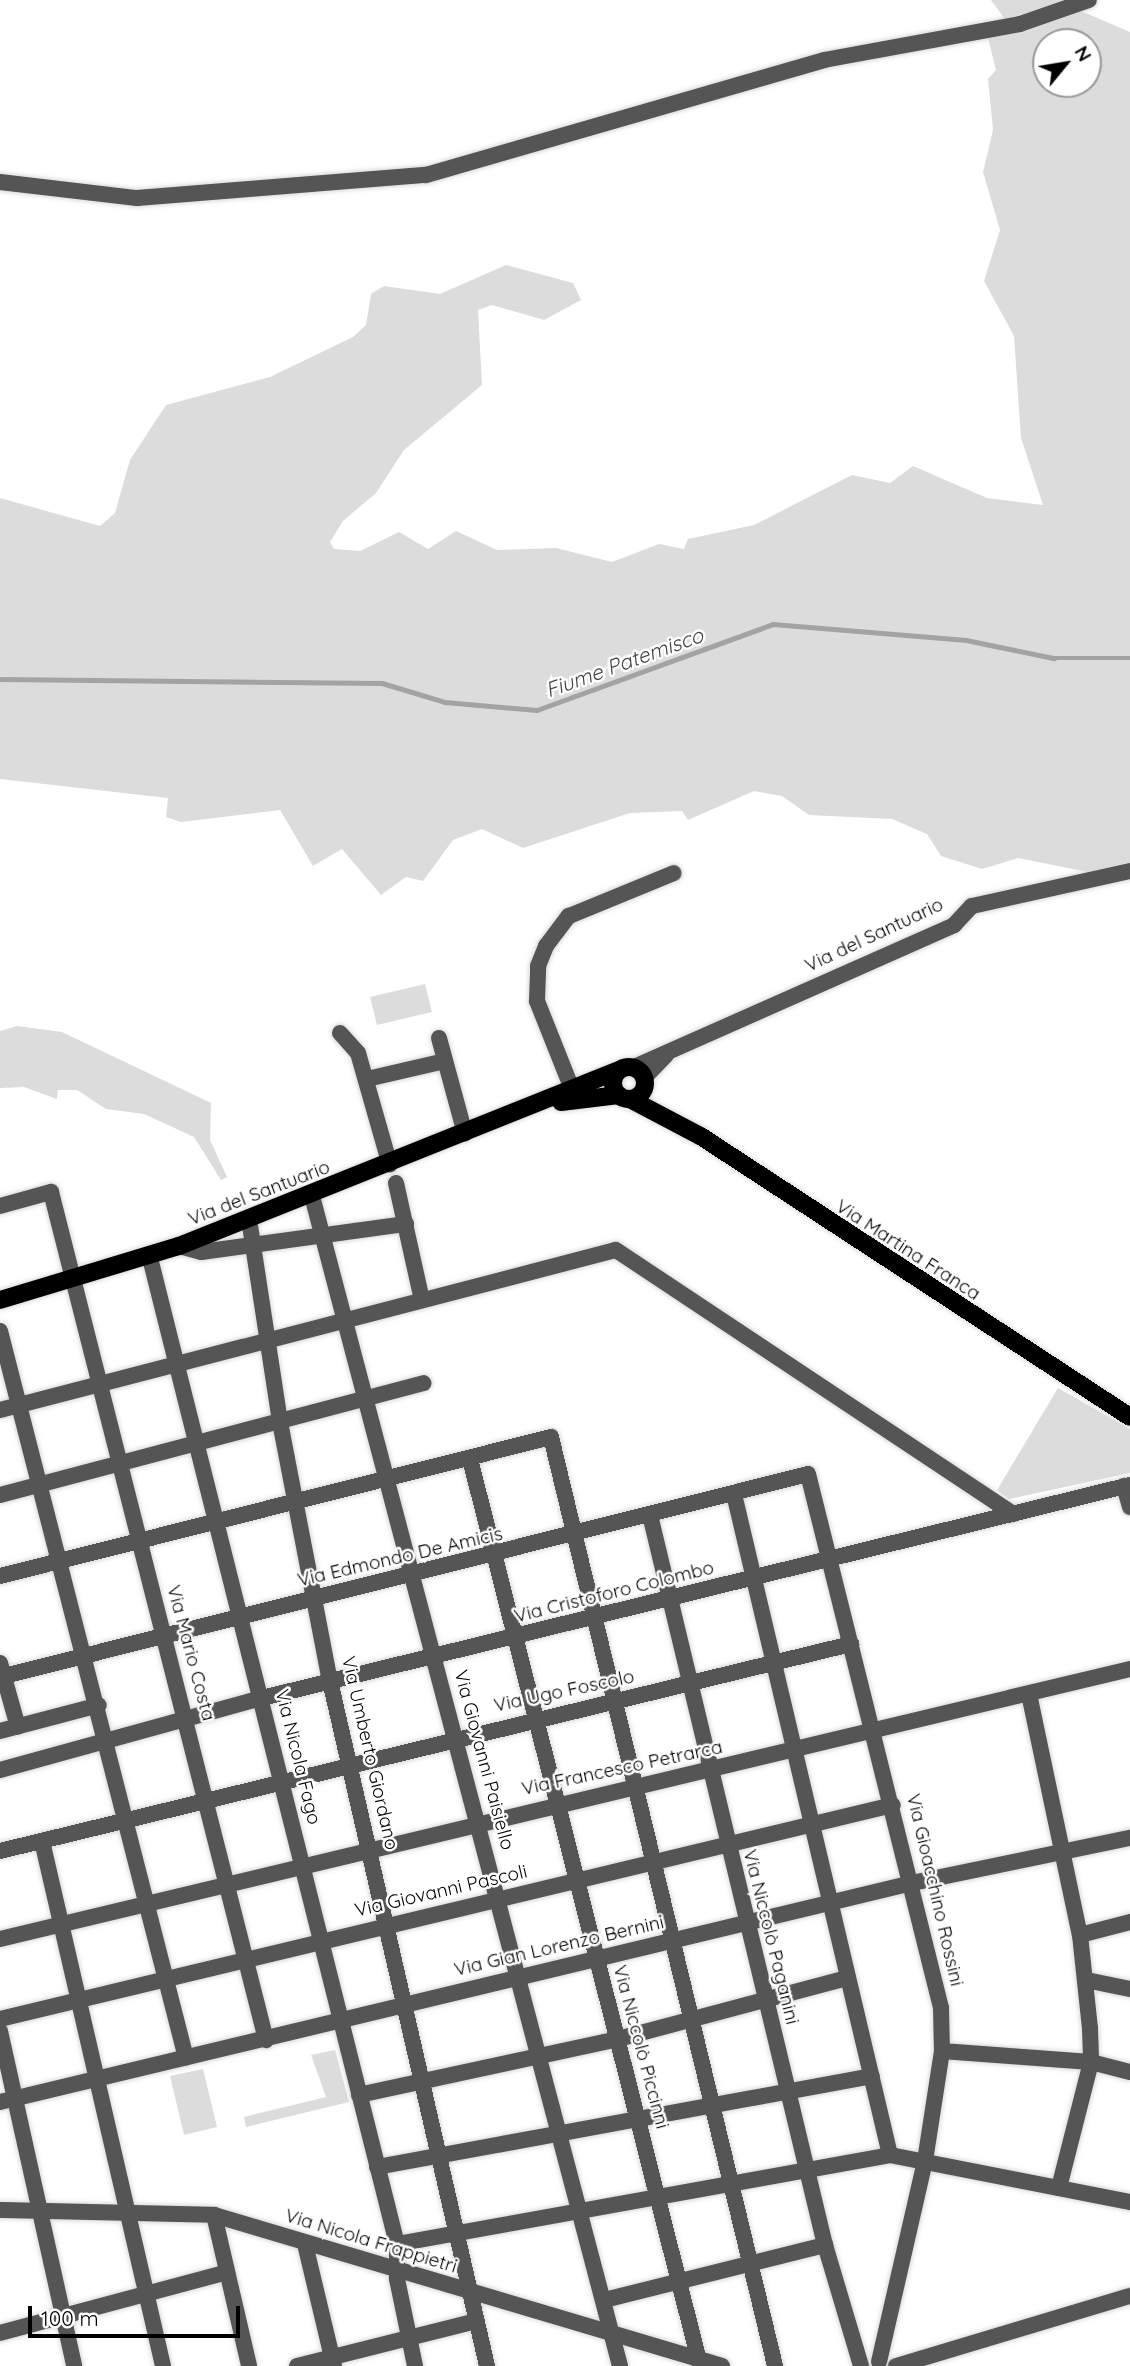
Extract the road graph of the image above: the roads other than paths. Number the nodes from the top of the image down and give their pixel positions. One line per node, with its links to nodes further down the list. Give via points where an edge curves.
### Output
1 (1089, 0): 2 (street, via 1020,24 824,60 426,175 136,198)
2 (0, 182)
3 (1130, 871): 8 (street, Via del Santuario, via 972,906 954,925 680,1046)
4 (674, 873): 10 (street, via 569,916 546,946 538,966 537,1000)
5 (340, 1033): 9 (street, via 358,1054)
6 (439, 1038): 7 (street)
7 (445, 1061): 9 (street); 14 (street)
8 (635, 1075): 10 (main road, Via del Santuario); 11 (main road); 11 (main road, via 613,1087); 13 (main road, Via Martina Franca)
9 (367, 1079): 15 (street)
10 (572, 1089): 12 (main road, Via del Santuario)
11 (624, 1097): 12 (main road, Via del Santuario); 13 (main road, Via Martina Franca)
12 (527, 1108): 14 (main road, Via del Santuario)
13 (677, 1122): 37 (main road, Via Martina Franca)
14 (465, 1134): 15 (main road, Via del Santuario)
15 (390, 1165): 17 (main road, Via del Santuario)
16 (396, 1183): 20 (street)
17 (312, 1196): 19 (main road, Via del Santuario); 21 (street, Via Giovanni Paisiello)
18 (0, 1206): 25 (street, Via Mario Costa, via 51,1192)
19 (249, 1219): 22 (main road, Via del Santuario); 23 (street, Via Umberto Giordano)
20 (405, 1224): 21 (street); 27 (street)
21 (323, 1238): 23 (street); 28 (street, Via Giovanni Paisiello)
22 (178, 1246): 23 (street, via 201,1252); 24 (main road, Via del Santuario)
23 (254, 1247): 30 (street, Via Umberto Giordano)
24 (149, 1254): 25 (main road, Via del Santuario); 31 (street, Via Nicola Fago)
25 (74, 1278): 26 (main road, Via del Santuario); 33 (street, Via Mario Costa)
26 (0, 1300)
27 (422, 1300): 28 (street); 50 (street, via 616,1250)
28 (348, 1320): 30 (street); 34 (street, Via Giovanni Paisiello)
29 (0, 1331): 35 (street)
30 (268, 1343): 31 (street); 38 (street, Via Umberto Giordano)
31 (178, 1366): 33 (street); 39 (street, Via Nicola Fago)
32 (423, 1383): 34 (street)
33 (97, 1385): 35 (street); 41 (street, Via Mario Costa)
34 (367, 1398): 38 (street); 43 (street, Via Giovanni Paisiello)
35 (20, 1404): 36 (street); 44 (street)
36 (0, 1410)
37 (1126, 1413)
38 (280, 1422): 39 (street); 48 (street, Via Umberto Giordano)
39 (197, 1442): 41 (street); 52 (street, Via Nicola Fago)
40 (470, 1459): 43 (street); 53 (street, via 551,1437); 55 (street, Via Niccolò Piccinni)
41 (117, 1461): 44 (street); 54 (street, Via Mario Costa)
42 (808, 1474): 46 (street, Via Edmondo De Amicis); 57 (street, Via Gioacchino Rossini)
43 (388, 1479): 48 (street); 58 (street, Via Giovanni Paisiello)
44 (41, 1484): 47 (street); 56 (street)
45 (1127, 1485): 49 (street); 50 (street, Via Cristoforo Colombo)
46 (734, 1494): 51 (street, Via Edmondo De Amicis); 60 (street)
47 (0, 1495)
48 (296, 1503): 52 (street); 61 (street, Via Umberto Giordano)
49 (1130, 1507)
50 (1013, 1514): 57 (street, Via Cristoforo Colombo)
51 (650, 1515): 53 (street, Via Edmondo De Amicis); 62 (street, Via Niccolò Paganini)
52 (216, 1522): 54 (street); 63 (street, Via Nicola Fago)
53 (575, 1535): 55 (street, Via Edmondo De Amicis); 64 (street)
54 (139, 1540): 56 (street); 65 (street, Via Mario Costa)
55 (495, 1556): 58 (street, Via Edmondo De Amicis); 66 (street, Via Niccolò Piccinni)
56 (60, 1560): 59 (street); 68 (street)
57 (830, 1561): 60 (street, Via Cristoforo Colombo); 67 (street, Via Gioacchino Rossini)
58 (414, 1574): 61 (street, Via Edmondo De Amicis); 69 (street, Via Giovanni Paisiello)
59 (0, 1576)
60 (755, 1579): 62 (street, Via Cristoforo Colombo); 70 (street)
61 (314, 1598): 63 (street, Via Edmondo De Amicis); 73 (street, Via Umberto Giordano)
62 (670, 1600): 64 (street, Via Cristoforo Colombo); 74 (street, Via Niccolò Paganini)
63 (241, 1618): 65 (street, Via Edmondo De Amicis); 76 (street, Via Nicola Fago)
64 (592, 1620): 66 (street, Via Cristoforo Colombo); 77 (street)
65 (164, 1636): 68 (street, Via Edmondo De Amicis); 80 (street, Via Mario Costa)
66 (514, 1638): 69 (street, Via Cristoforo Colombo); 79 (street, Via Niccolò Piccinni)
67 (851, 1643): 70 (street, Via Ugo Foscolo); 83 (street, Via Gioacchino Rossini)
68 (85, 1657): 72 (street, Via Edmondo De Amicis); 78 (street)
69 (436, 1659): 73 (street, Via Cristoforo Colombo); 84 (street, Via Giovanni Paisiello)
70 (776, 1663): 74 (street, Via Ugo Foscolo); 86 (street)
71 (1130, 1669): 75 (street, Via Francesco Petrarca)
72 (1, 1672): 81 (street)
73 (330, 1681): 76 (street, Via Cristoforo Colombo); 87 (street, Via Umberto Giordano)
74 (690, 1683): 77 (street, Via Ugo Foscolo); 89 (street, Via Niccolò Paganini)
75 (1029, 1694): 83 (street, Via Francesco Petrarca); 103 (street)
76 (262, 1698): 80 (street, Via Cristoforo Colombo); 90 (street, Via Nicola Fago)
77 (613, 1703): 79 (street, Via Ugo Foscolo); 91 (street)
78 (99, 1705): 81 (street); 85 (street)
79 (534, 1718): 84 (street, Via Ugo Foscolo); 93 (street, Via Niccolò Piccinni)
80 (187, 1720): 85 (street, Via Cristoforo Colombo); 92 (street, Via Mario Costa)
81 (18, 1727): 82 (street)
82 (0, 1731)
83 (875, 1731): 86 (street, Via Francesco Petrarca); 94 (street, Via Gioacchino Rossini)
84 (456, 1737): 87 (street, Via Ugo Foscolo); 96 (street, Via Giovanni Paisiello)
85 (107, 1739): 88 (street, Via Cristoforo Colombo); 95 (street)
86 (798, 1751): 89 (street, Via Francesco Petrarca); 97 (street)
87 (353, 1765): 90 (street, Via Ugo Foscolo); 101 (street, Via Umberto Giordano)
88 (0, 1770)
89 (711, 1770): 91 (street, Via Francesco Petrarca); 100 (street, Via Niccolò Paganini)
90 (282, 1781): 92 (street, Via Ugo Foscolo); 105 (street, Via Nicola Fago)
91 (634, 1789): 93 (street, Via Francesco Petrarca); 104 (street)
92 (206, 1799): 95 (street, Via Ugo Foscolo); 107 (street, Via Mario Costa)
93 (556, 1804): 96 (street, Via Francesco Petrarca); 106 (street, Via Niccolò Piccinni)
94 (893, 1805): 97 (street, Via Giovanni Pascoli); 108 (street, Via Gioacchino Rossini)
95 (128, 1821): 99 (street, Via Ugo Foscolo); 111 (street)
96 (479, 1822): 101 (street, Via Francesco Petrarca); 109 (street, Via Giovanni Paisiello)
97 (813, 1822): 100 (street, Via Giovanni Pascoli); 110 (street)
98 (1130, 1838): 103 (street, Via Gian Lorenzo Bernini)
99 (42, 1842): 102 (street, Via Ugo Foscolo); 114 (street)
100 (726, 1843): 104 (street, Via Giovanni Pascoli); 113 (street, Via Niccolò Paganini)
101 (372, 1850): 105 (street, Via Francesco Petrarca); 115 (street, Via Umberto Giordano)
102 (0, 1851)
103 (1063, 1855): 108 (street, Via Gian Lorenzo Bernini); 116 (street)
104 (649, 1862): 106 (street, Via Giovanni Pascoli); 118 (street)
105 (305, 1867): 107 (street, Via Francesco Petrarca); 119 (street, Via Nicola Fago)
106 (575, 1880): 109 (street, Via Giovanni Pascoli); 121 (street, Via Niccolò Piccinni)
107 (227, 1882): 111 (street, Via Francesco Petrarca); 120 (street, Via Mario Costa)
108 (912, 1884): 110 (street, Via Gian Lorenzo Bernini); 136 (street, Via Gioacchino Rossini, via 931,1949)
109 (499, 1898): 115 (street, Via Giovanni Pascoli); 122 (street, Via Giovanni Paisiello)
110 (830, 1903): 113 (street, Via Gian Lorenzo Bernini); 123 (street)
111 (149, 1904): 114 (street, Via Francesco Petrarca); 124 (street)
112 (1130, 1922): 116 (street)
113 (746, 1923): 118 (street, Via Gian Lorenzo Bernini); 127 (street, Via Niccolò Paganini)
114 (62, 1924): 117 (street, Via Francesco Petrarca); 128 (street)
115 (388, 1924): 119 (street, Via Giovanni Pascoli); 129 (street, Via Umberto Giordano)
116 (1080, 1935): 125 (street)
117 (0, 1939)
118 (671, 1941): 121 (street, Via Gian Lorenzo Bernini); 131 (street)
119 (320, 1942): 120 (street, Via Giovanni Pascoli); 132 (street, Via Nicola Fago)
120 (246, 1958): 124 (street, Via Giovanni Pascoli); 135 (street, Via Mario Costa)
121 (596, 1959): 122 (street, Via Gian Lorenzo Bernini); 134 (street, Via Niccolò Piccinni)
122 (522, 1977): 129 (street, Via Gian Lorenzo Bernini); 137 (street, Via Giovanni Paisiello)
123 (848, 1978): 127 (street); 141 (street)
124 (165, 1980): 128 (street, Via Giovanni Pascoli); 138 (street)
125 (1086, 1980): 126 (street); 139 (street)
126 (1130, 1989)
127 (766, 2000): 131 (street); 144 (street, Via Niccolò Paganini)
128 (78, 2001): 130 (street, Via Giovanni Pascoli); 142 (street)
129 (405, 2004): 132 (street, Via Gian Lorenzo Bernini); 143 (street, Via Umberto Giordano)
130 (0, 2020)
131 (692, 2020): 134 (street); 148 (street)
132 (341, 2021): 135 (street, Via Gian Lorenzo Bernini); 145 (street, Via Nicola Fago)
133 (0, 2031): 146 (street)
134 (618, 2039): 137 (street); 149 (street, Via Niccolò Piccinni)
135 (266, 2040): 138 (street, Via Gian Lorenzo Bernini)
136 (942, 2051): 139 (street); 153 (street, Via Gioacchino Rossini)
137 (539, 2054): 143 (street); 150 (street, Via Giovanni Paisiello)
138 (186, 2058): 142 (street, Via Gian Lorenzo Bernini)
139 (1091, 2062): 140 (street); 157 (street)
140 (1130, 2072)
141 (872, 2076): 144 (street); 152 (street)
142 (98, 2079): 146 (street, Via Gian Lorenzo Bernini); 162 (street)
143 (423, 2084): 145 (street); 151 (street, Via Umberto Giordano)
144 (789, 2094): 148 (street); 155 (street, Via Niccolò Paganini)
145 (359, 2095): 154 (street, Via Nicola Fago)
146 (17, 2099): 147 (street, Via Gian Lorenzo Bernini); 160 (street)
147 (0, 2102)
148 (714, 2108): 149 (street); 156 (street)
149 (639, 2123): 150 (street); 158 (street, Via Niccolò Piccinni)
150 (560, 2136): 151 (street); 163 (street, Via Giovanni Paisiello)
151 (439, 2155): 154 (street); 165 (street, Via Umberto Giordano)
152 (890, 2155): 153 (street); 155 (street)
153 (925, 2161): 157 (street); 184 (street, Via Gioacchino Rossini)
154 (377, 2167): 167 (street, Via Nicola Fago)
155 (808, 2173): 156 (street); 168 (street, Via Niccolò Paganini)
156 (733, 2187): 158 (street); 169 (street)
157 (1059, 2188): 159 (street)
158 (660, 2199): 163 (street); 172 (street, Via Niccolò Piccinni)
159 (1130, 2202)
160 (40, 2209): 161 (street, Via Nicola Frappietri); 162 (street, Via Nicola Frappietri); 177 (street)
161 (0, 2210)
162 (130, 2212): 164 (street, Via Nicola Frappietri); 173 (street)
163 (580, 2214): 165 (street); 176 (street, Via Giovanni Paisiello)
164 (214, 2215): 166 (street, Via Nicola Frappietri); 171 (street)
165 (457, 2233): 167 (street); 174 (street, Via Umberto Giordano)
166 (305, 2244): 170 (street, Via Nicola Frappietri); 183 (street)
167 (397, 2244): 170 (street, Via Nicola Fago)
168 (825, 2245): 169 (street); 194 (street, Via Niccolò Paganini)
169 (752, 2263): 172 (street); 193 (street)
170 (398, 2271): 174 (street, Via Nicola Frappietri); 181 (street, Via Nicola Fago)
171 (227, 2272): 173 (street); 187 (street)
172 (680, 2284): 176 (street); 182 (street, Via Niccolò Piccinni)
173 (148, 2292): 177 (street); 186 (street)
174 (470, 2293): 178 (street, Via Umberto Giordano); 180 (street, Via Nicola Frappietri)
175 (1130, 2296): 195 (street)
176 (604, 2300): 180 (street, Via Giovanni Paisiello)
177 (61, 2313): 179 (street); 185 (street)
178 (476, 2320): 181 (street); 190 (street, Via Umberto Giordano)
179 (0, 2333)
180 (611, 2335): 182 (street, Via Nicola Frappietri); 191 (street, Via Giovanni Paisiello)
181 (409, 2339): 183 (street); 189 (street, Via Nicola Fago)
182 (699, 2361): 192 (street, Via Nicola Frappietri)
183 (334, 2362): 188 (street)
184 (877, 2365)
185 (74, 2366)
186 (163, 2366)
187 (249, 2366)
188 (297, 2366)
189 (415, 2366)
190 (486, 2366)
191 (620, 2366)
192 (722, 2366)
193 (775, 2366)
194 (861, 2366)
195 (896, 2366)

